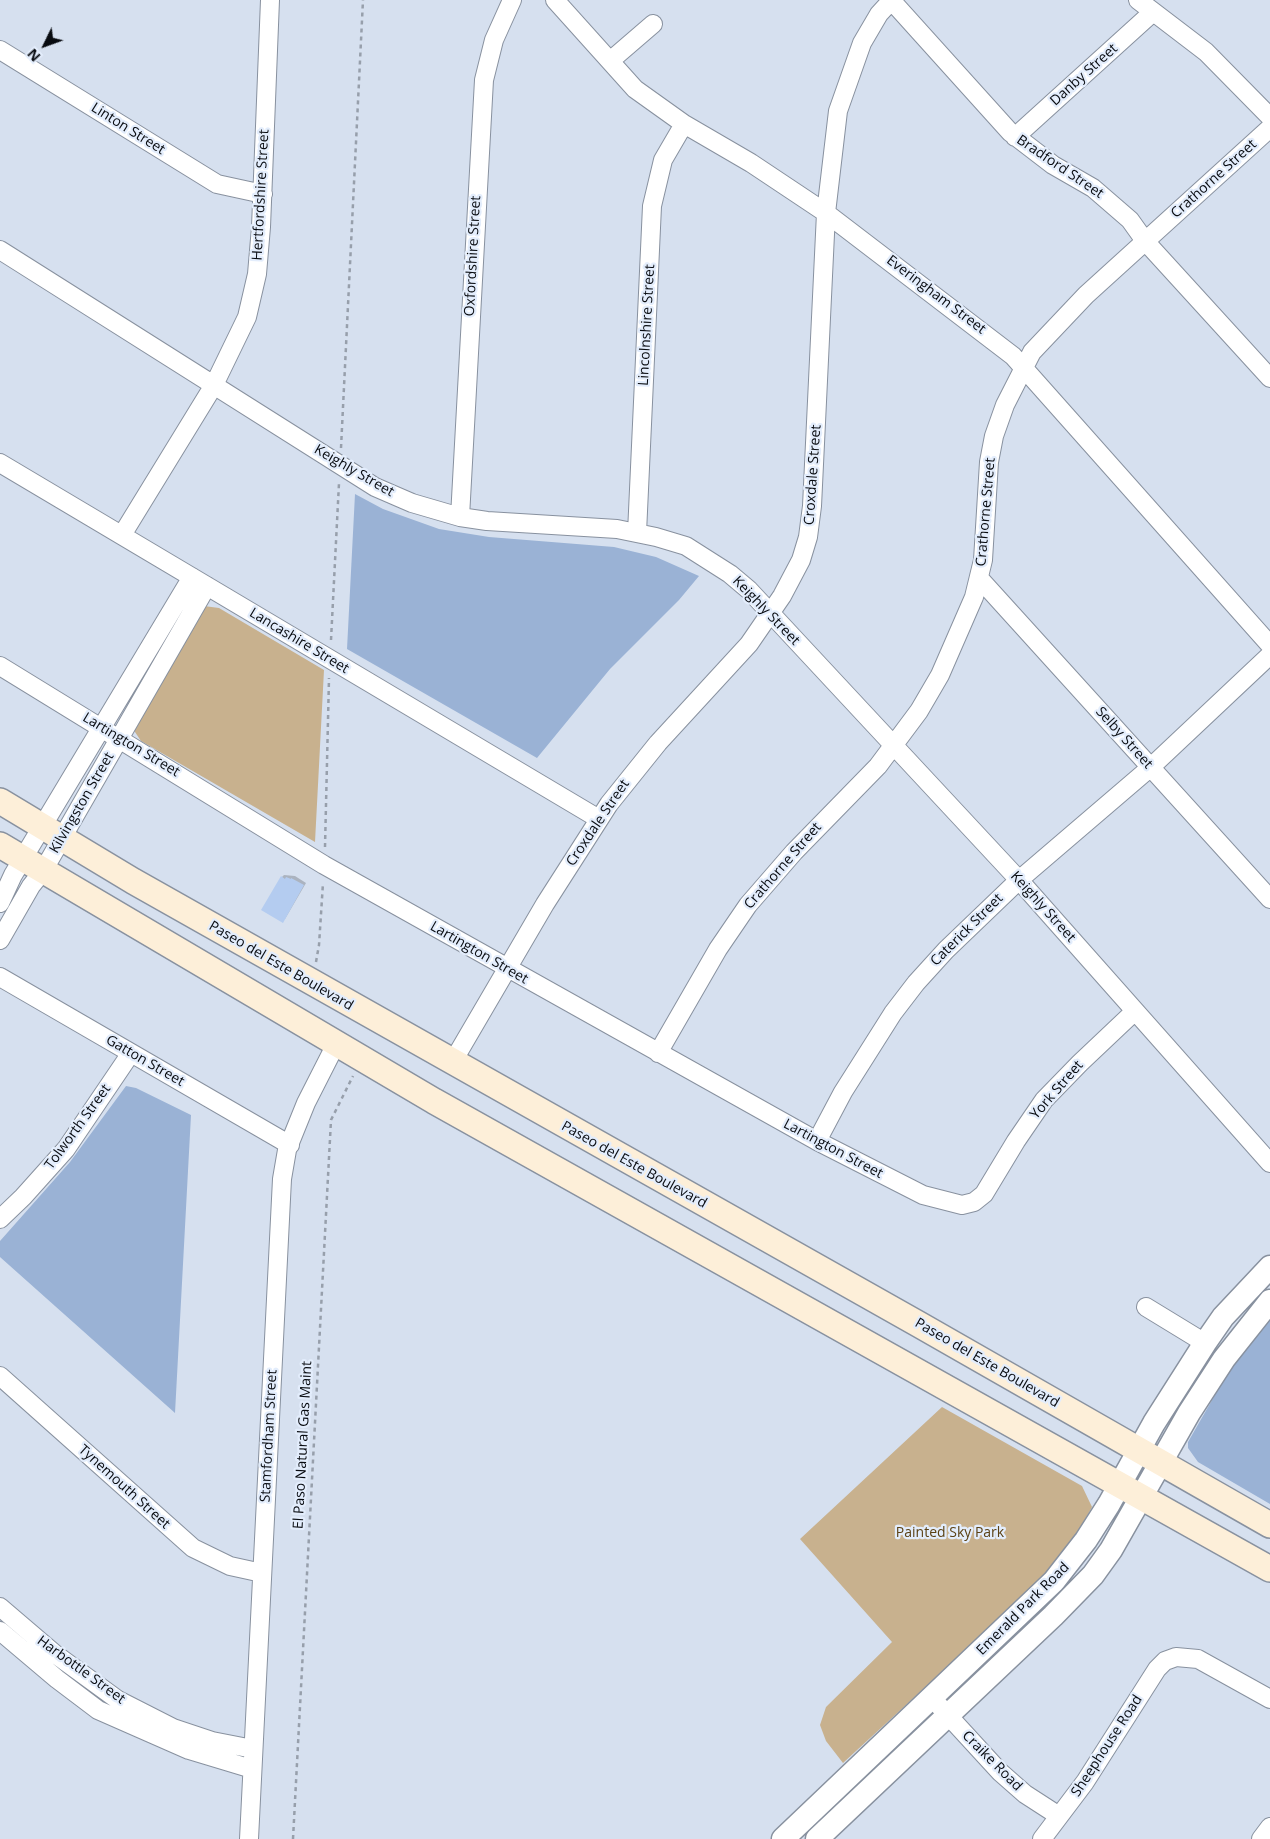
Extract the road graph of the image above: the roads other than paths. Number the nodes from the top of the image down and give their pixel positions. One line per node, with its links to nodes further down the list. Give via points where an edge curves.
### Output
1 (270, 0): 14 (street, Hertfordshire Street)
2 (512, 0): 22 (street, Oxfordshire Street, via 494,40 484,80)
3 (555, 0): 9 (street, Everingham Street)
4 (891, 0): 13 (street, Bradford Street); 15 (street, Croxdale Street, via 862,43 847,81 838,111)
5 (1138, 0): 6 (street)
6 (1153, 12): 10 (street, via 1206,52); 13 (street, Danby Street)
7 (653, 24): 9 (street)
8 (0, 50): 14 (street, Linton Street, via 217,184)
9 (610, 61): 11 (street, Everingham Street, via 635,88)
10 (1270, 117)
11 (684, 124): 15 (street, Everingham Street, via 751,163); 23 (street, Lincolnshire Street, via 663,160 652,206)
12 (1270, 128): 16 (street, Crathorne Street)
13 (1015, 138): 16 (street, Bradford Street, via 1053,166 1093,188 1130,220)
14 (263, 194): 20 (street, Hertfordshire Street, via 257,274 247,317)
15 (826, 213): 18 (street, Everingham Street, via 988,334); 27 (street, Croxdale Street, via 808,537 801,560)
16 (1146, 241): 18 (street, Crathorne Street, via 1044,338); 19 (street, Bradford Street)
17 (0, 250): 20 (street, Keighly Street)
18 (1024, 366): 25 (street, Crathorne Street, via 994,436); 28 (street, Everingham Street, via 1036,384)
19 (1270, 378)
20 (214, 385): 22 (street, Keighly Street, via 375,487 412,503); 24 (street, Hertfordshire Street)
21 (0, 463): 24 (street, Lancashire Street)
22 (460, 517): 23 (street, Keighly Street)
23 (637, 533): 27 (street, Keighly Street, via 686,546 730,574)
24 (122, 535): 26 (street, Lancashire Street)
25 (979, 578): 33 (street, Crathorne Street, via 968,613 940,675 919,712); 34 (street, Selby Street)
26 (200, 582): 31 (street, Kilvingston Street); 32 (street, Kilvingston Street); 36 (street, Lancashire Street)
27 (770, 614): 33 (street, Keighly Street); 36 (street, Croxdale Street, via 732,663 658,742)
28 (1270, 644)
29 (1270, 655): 34 (street, Caterick Street)
30 (0, 666): 31 (street, Lartington Street)
31 (102, 727): 32 (street, Lartington Street); 37 (street, Kilvingston Street)
32 (120, 738): 37 (street, Kilvingston Street); 44 (street, Lartington Street, via 324,865)
33 (893, 745): 40 (street, Keighly Street); 49 (street, Crathorne Street, via 878,766 794,852 748,905 718,949)
34 (1151, 767): 40 (street, Caterick Street); 41 (street, Selby Street)
35 (0, 801): 37 (main road, Paseo del Este Boulevard)
36 (599, 819): 44 (street, Croxdale Street)
37 (52, 832): 39 (street, Kilvingston Street); 50 (main road, Paseo del Este Boulevard)
38 (0, 845): 39 (main road)
39 (33, 865): 42 (street, Kilvingston Street); 43 (street, Kilvingston Street, via 31,886); 47 (main road)
40 (1019, 880): 46 (street, Keighly Street); 51 (street, Caterick Street, via 916,983 863,1058)
41 (1270, 899)
42 (0, 903)
43 (0, 940)
44 (506, 968): 49 (street, Lartington Street); 50 (street, Croxdale Street)
45 (0, 977): 48 (street, Gatton Street)
46 (1135, 1011): 53 (street, Keighly Street); 54 (street, York Street, via 1044,1100 993,1181)
47 (336, 1044): 52 (street, Stamfordham Street, via 306,1103); 62 (main road)
48 (131, 1053): 52 (street, Gatton Street); 55 (street, Tolworth Street, via 66,1149)
49 (658, 1053): 51 (street, Lartington Street)
50 (452, 1063): 61 (main road, Paseo del Este Boulevard)
51 (816, 1141): 54 (street, Lartington Street, via 923,1195 962,1205)
52 (290, 1144): 65 (street, Stamfordham Street, via 282,1179)
53 (1270, 1163)
54 (974, 1202)
55 (0, 1219)
56 (1270, 1268): 59 (street, Emerald Park Road, via 1223,1317)
57 (1270, 1301): 61 (street, Emerald Park Road)
58 (1146, 1307): 59 (street)
59 (1206, 1343): 61 (street, Emerald Park Road, via 1154,1424)
60 (0, 1376): 65 (street, Tynemouth Street, via 193,1548 230,1566)
61 (1150, 1457): 62 (street, Emerald Park Road); 63 (main road, Paseo del Este Boulevard)
62 (1130, 1491): 64 (main road); 68 (street, Emerald Park Road, via 1054,1582); 70 (street, via 1111,1550 1093,1574)
63 (1270, 1525)
64 (1270, 1569)
65 (262, 1573): 71 (street, Stamfordham Street)
66 (0, 1607): 71 (street, Harbottle Street, via 55,1654 118,1700 173,1728 212,1741)
67 (0, 1631): 72 (street, Harbottle Street, via 98,1710 189,1750)
68 (933, 1699): 70 (street, Craike Road); 76 (street, Emerald Park Road)
69 (1270, 1699): 73 (street, Sheephouse Road, via 1198,1658 1176,1657 1157,1669 1086,1782)
70 (948, 1716): 73 (street, Craike Road, via 1000,1772 1025,1794); 77 (street)
71 (253, 1749): 72 (street, Stamfordham Street)
72 (252, 1769): 75 (street, Stamfordham Street)
73 (1059, 1816): 78 (street, Sheephouse Road)
74 (1270, 1826): 79 (street)
75 (248, 1839)
76 (782, 1839)
77 (817, 1839)
78 (1042, 1839)
79 (1262, 1839)

